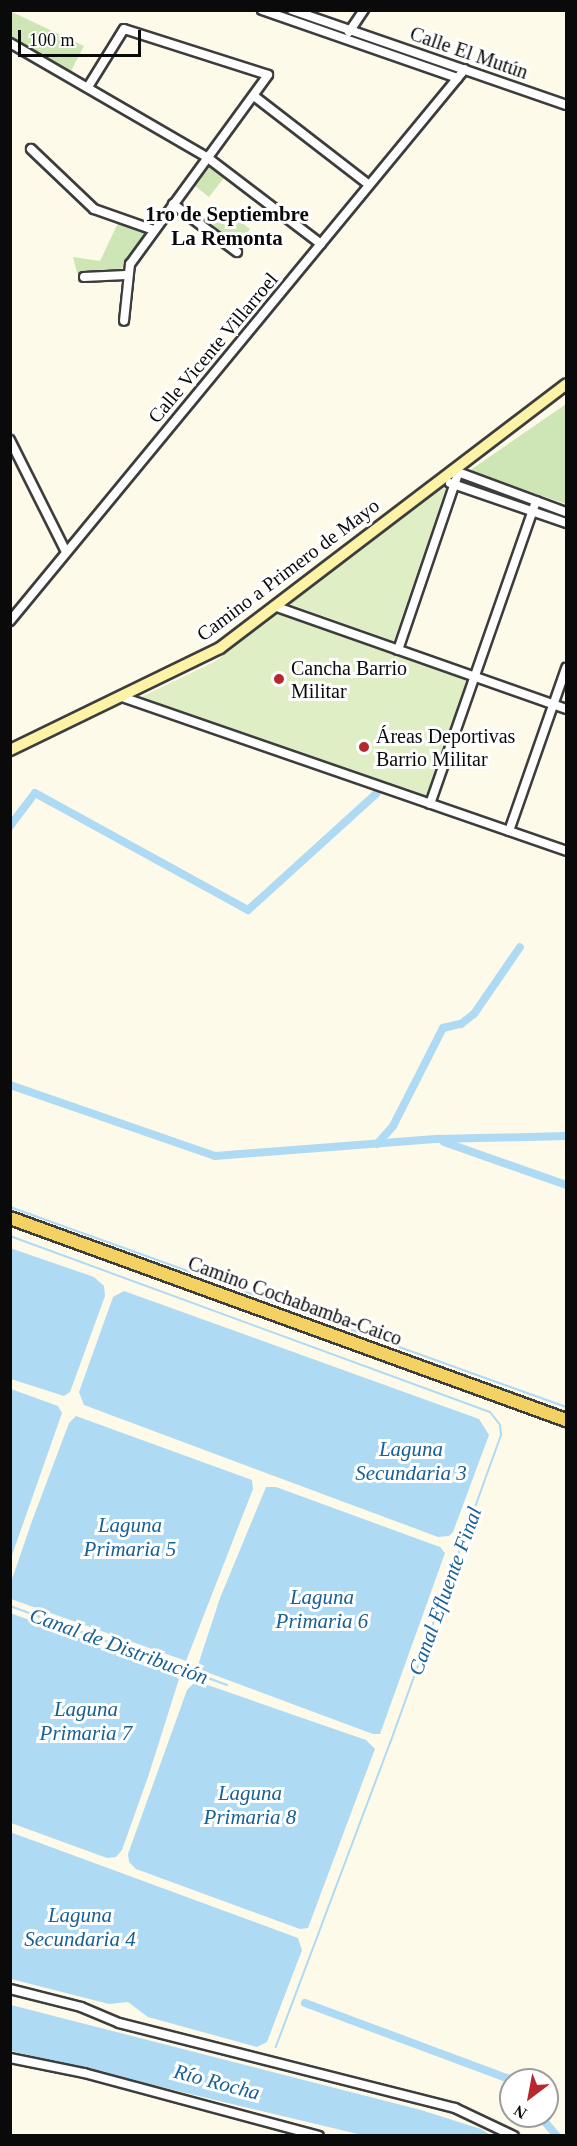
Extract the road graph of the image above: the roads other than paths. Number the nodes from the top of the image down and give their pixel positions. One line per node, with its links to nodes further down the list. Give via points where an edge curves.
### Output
1 (262, 10): 5 (street, Calle El Mutún)
2 (292, 10): 4 (street, Calle El Mutún)
3 (364, 10): 4 (street)
4 (351, 30): 5 (street); 7 (street, Calle El Mutún)
5 (344, 38): 8 (street, Calle El Mutún)
6 (10, 43): 9 (street)
7 (465, 69): 8 (street, Calle Vicente Villarroel); 11 (street, Calle El Mutún)
8 (457, 78): 14 (street, Calle Vicente Villarroel)
9 (88, 87): 10 (street, via 124,29 268,75); 13 (street)
10 (254, 96): 13 (street); 14 (street)
11 (567, 105)
12 (31, 149): 16 (street, via 94,209)
13 (208, 158): 15 (street); 17 (street)
14 (369, 185): 17 (street, Calle Vicente Villarroel)
15 (173, 204): 16 (street); 18 (street)
16 (154, 230): 19 (street)
17 (321, 244): 31 (street, Calle Vicente Villarroel)
18 (237, 252)
19 (126, 275): 20 (street); 21 (street)
20 (84, 277)
21 (124, 321)
22 (567, 384): 24 (main road, Camino a Primero de Mayo)
23 (10, 440): 31 (street)
24 (455, 471): 25 (main road, Camino a Primero de Mayo); 26 (street); 27 (street)
25 (438, 479): 26 (street); 32 (main road, Camino a Primero de Mayo)
26 (454, 485): 28 (street); 34 (street)
27 (536, 501): 28 (street); 29 (street)
28 (532, 512): 30 (street); 36 (street)
29 (567, 512)
30 (567, 524)
31 (66, 552): 33 (street, Calle Vicente Villarroel)
32 (274, 606): 34 (street); 37 (main road, Camino a Primero de Mayo, via 220,648)
33 (10, 621)
34 (398, 650): 36 (street)
35 (567, 668): 38 (street)
36 (474, 677): 38 (street); 41 (street)
37 (122, 697): 40 (main road, Camino a Primero de Mayo); 41 (street)
38 (554, 704): 39 (street); 42 (street)
39 (567, 709)
40 (10, 750)
41 (430, 804): 42 (street)
42 (509, 831): 43 (street)
43 (567, 851)
44 (10, 1218): 45 (main road, Camino Cochabamba-Caico)
45 (567, 1420)
46 (10, 1989): 49 (street, via 81,2007 119,2023 455,2109)
47 (10, 2058): 48 (street, via 84,2073)
48 (319, 2136)
49 (514, 2136)

